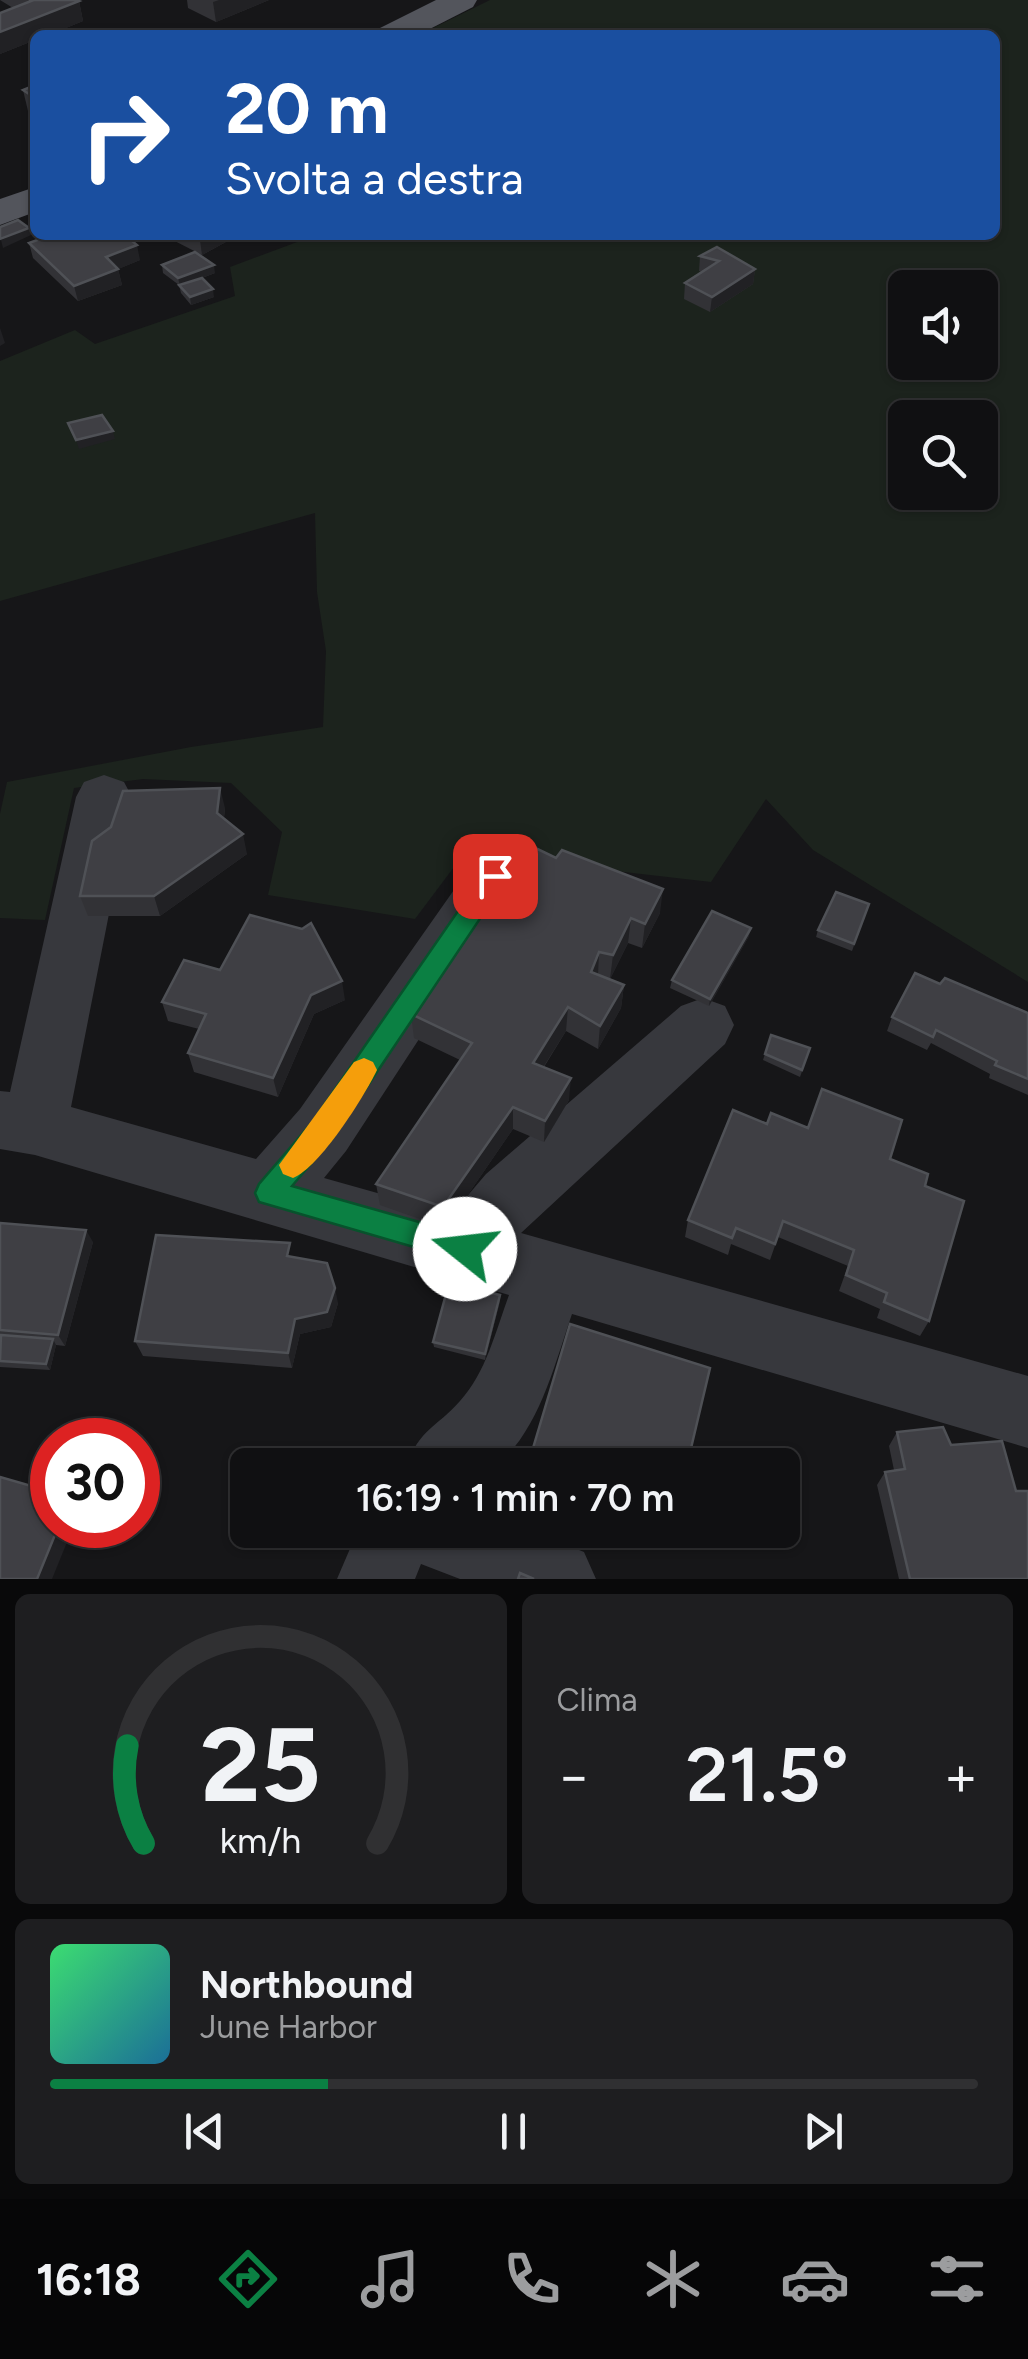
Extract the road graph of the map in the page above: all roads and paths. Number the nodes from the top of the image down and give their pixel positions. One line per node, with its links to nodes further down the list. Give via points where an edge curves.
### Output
1 (461, 0): 2 (main road)
2 (402, 30)
3 (30, 200): 4 (main road)
4 (0, 213)
5 (104, 796): 8 (street)
6 (495, 876): 9 (street, via 322,1130)
7 (703, 1025): 10 (street, via 510,1196)
8 (18, 1123): 9 (street)
9 (269, 1193): 10 (street)
10 (465, 1249): 11 (street)
11 (552, 1273): 12 (street); 13 (street, via 510,1389 488,1426)
12 (1028, 1412)
13 (463, 1448)
14 (389, 1548): 16 (street)
15 (478, 1548): 17 (street)
16 (376, 1579)
17 (557, 1579)

